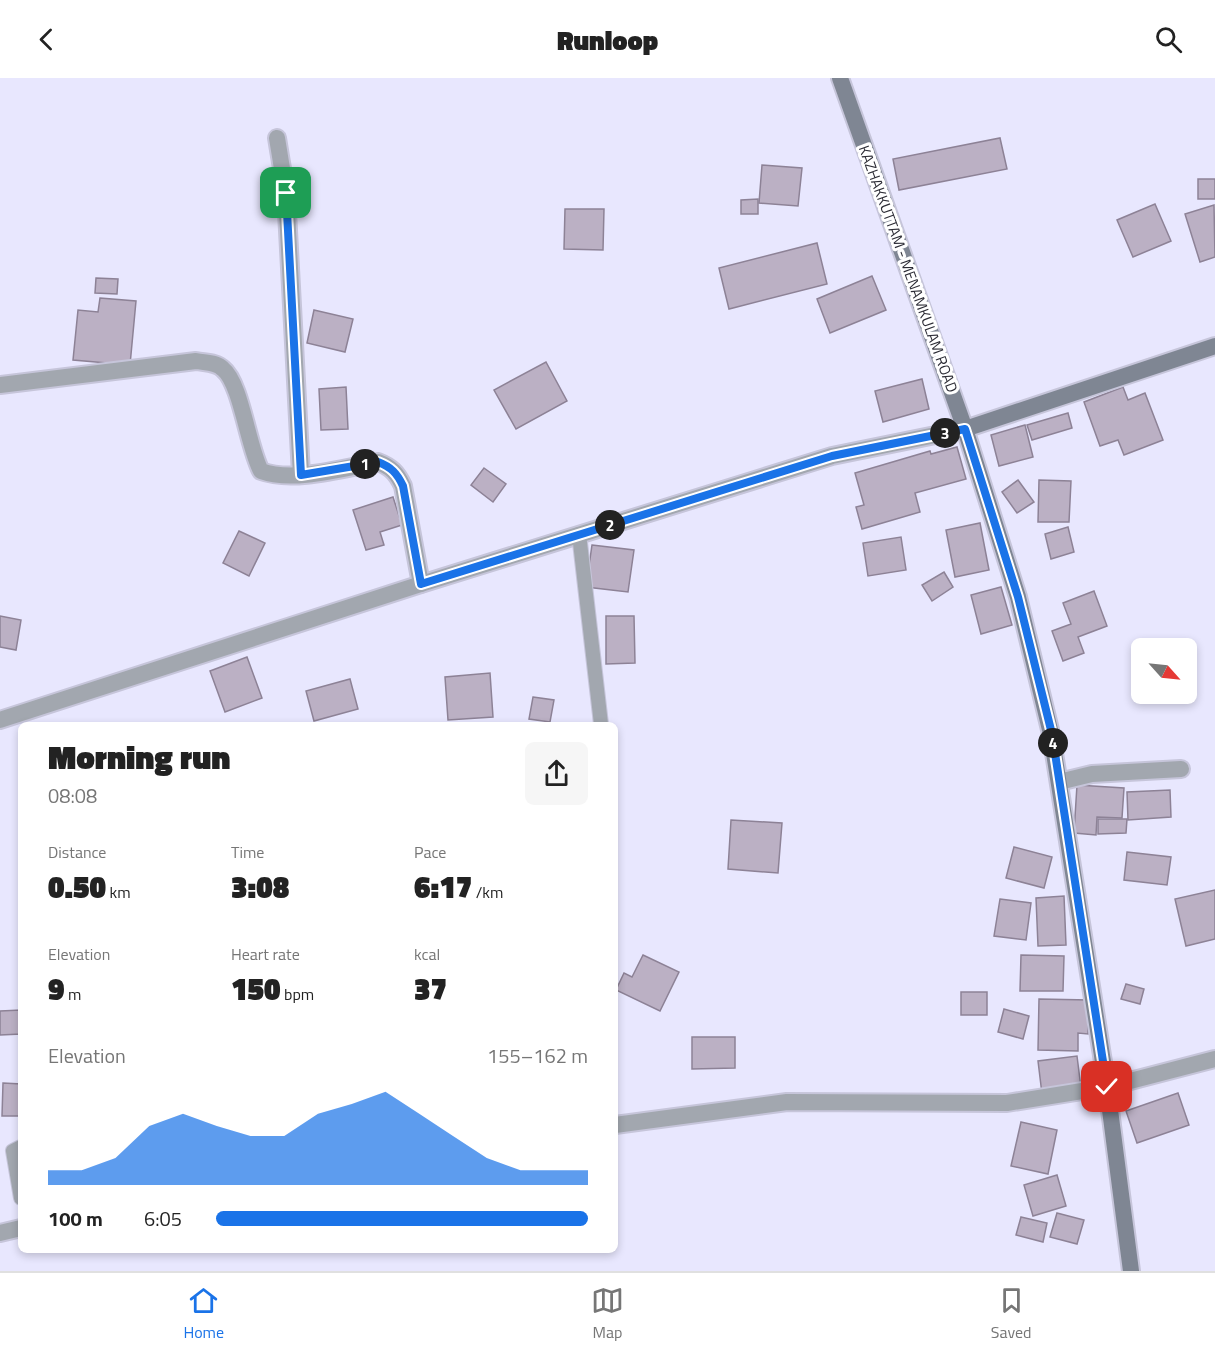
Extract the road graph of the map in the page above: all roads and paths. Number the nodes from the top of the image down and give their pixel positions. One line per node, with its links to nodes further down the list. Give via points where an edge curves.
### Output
1 (840, 78): 5 (main road, KAZHAKKUTTAM - MENAMKULAM ROAD)
2 (277, 138): 6 (street, via 286,193)
3 (1215, 346): 5 (main road)
4 (0, 385): 6 (street, via 196,362 215,364 234,383 261,471 274,476)
5 (965, 429): 7 (street, via 832,456); 12 (main road, KAZHAKKUTTAM - MENAMKULAM ROAD, via 1018,597 1052,734)
6 (301, 475): 8 (street, via 378,462 389,466 403,486)
7 (579, 534): 8 (street); 10 (lane)
8 (421, 584): 9 (street)
9 (0, 720)
10 (601, 722)
11 (1181, 769): 12 (street, via 1092,774)
12 (1059, 782): 14 (main road, KAZHAKKUTTAM - MENAMKULAM ROAD)
13 (1215, 1059): 14 (street)
14 (1107, 1087): 15 (street, via 1007,1103 788,1102); 20 (main road, KAZHAKKUTTAM - MENAMKULAM ROAD)
15 (618, 1125)
16 (18, 1148): 17 (lane, via 13,1151)
17 (18, 1180)
18 (18, 1229): 19 (street)
19 (0, 1233)
20 (1131, 1271)

